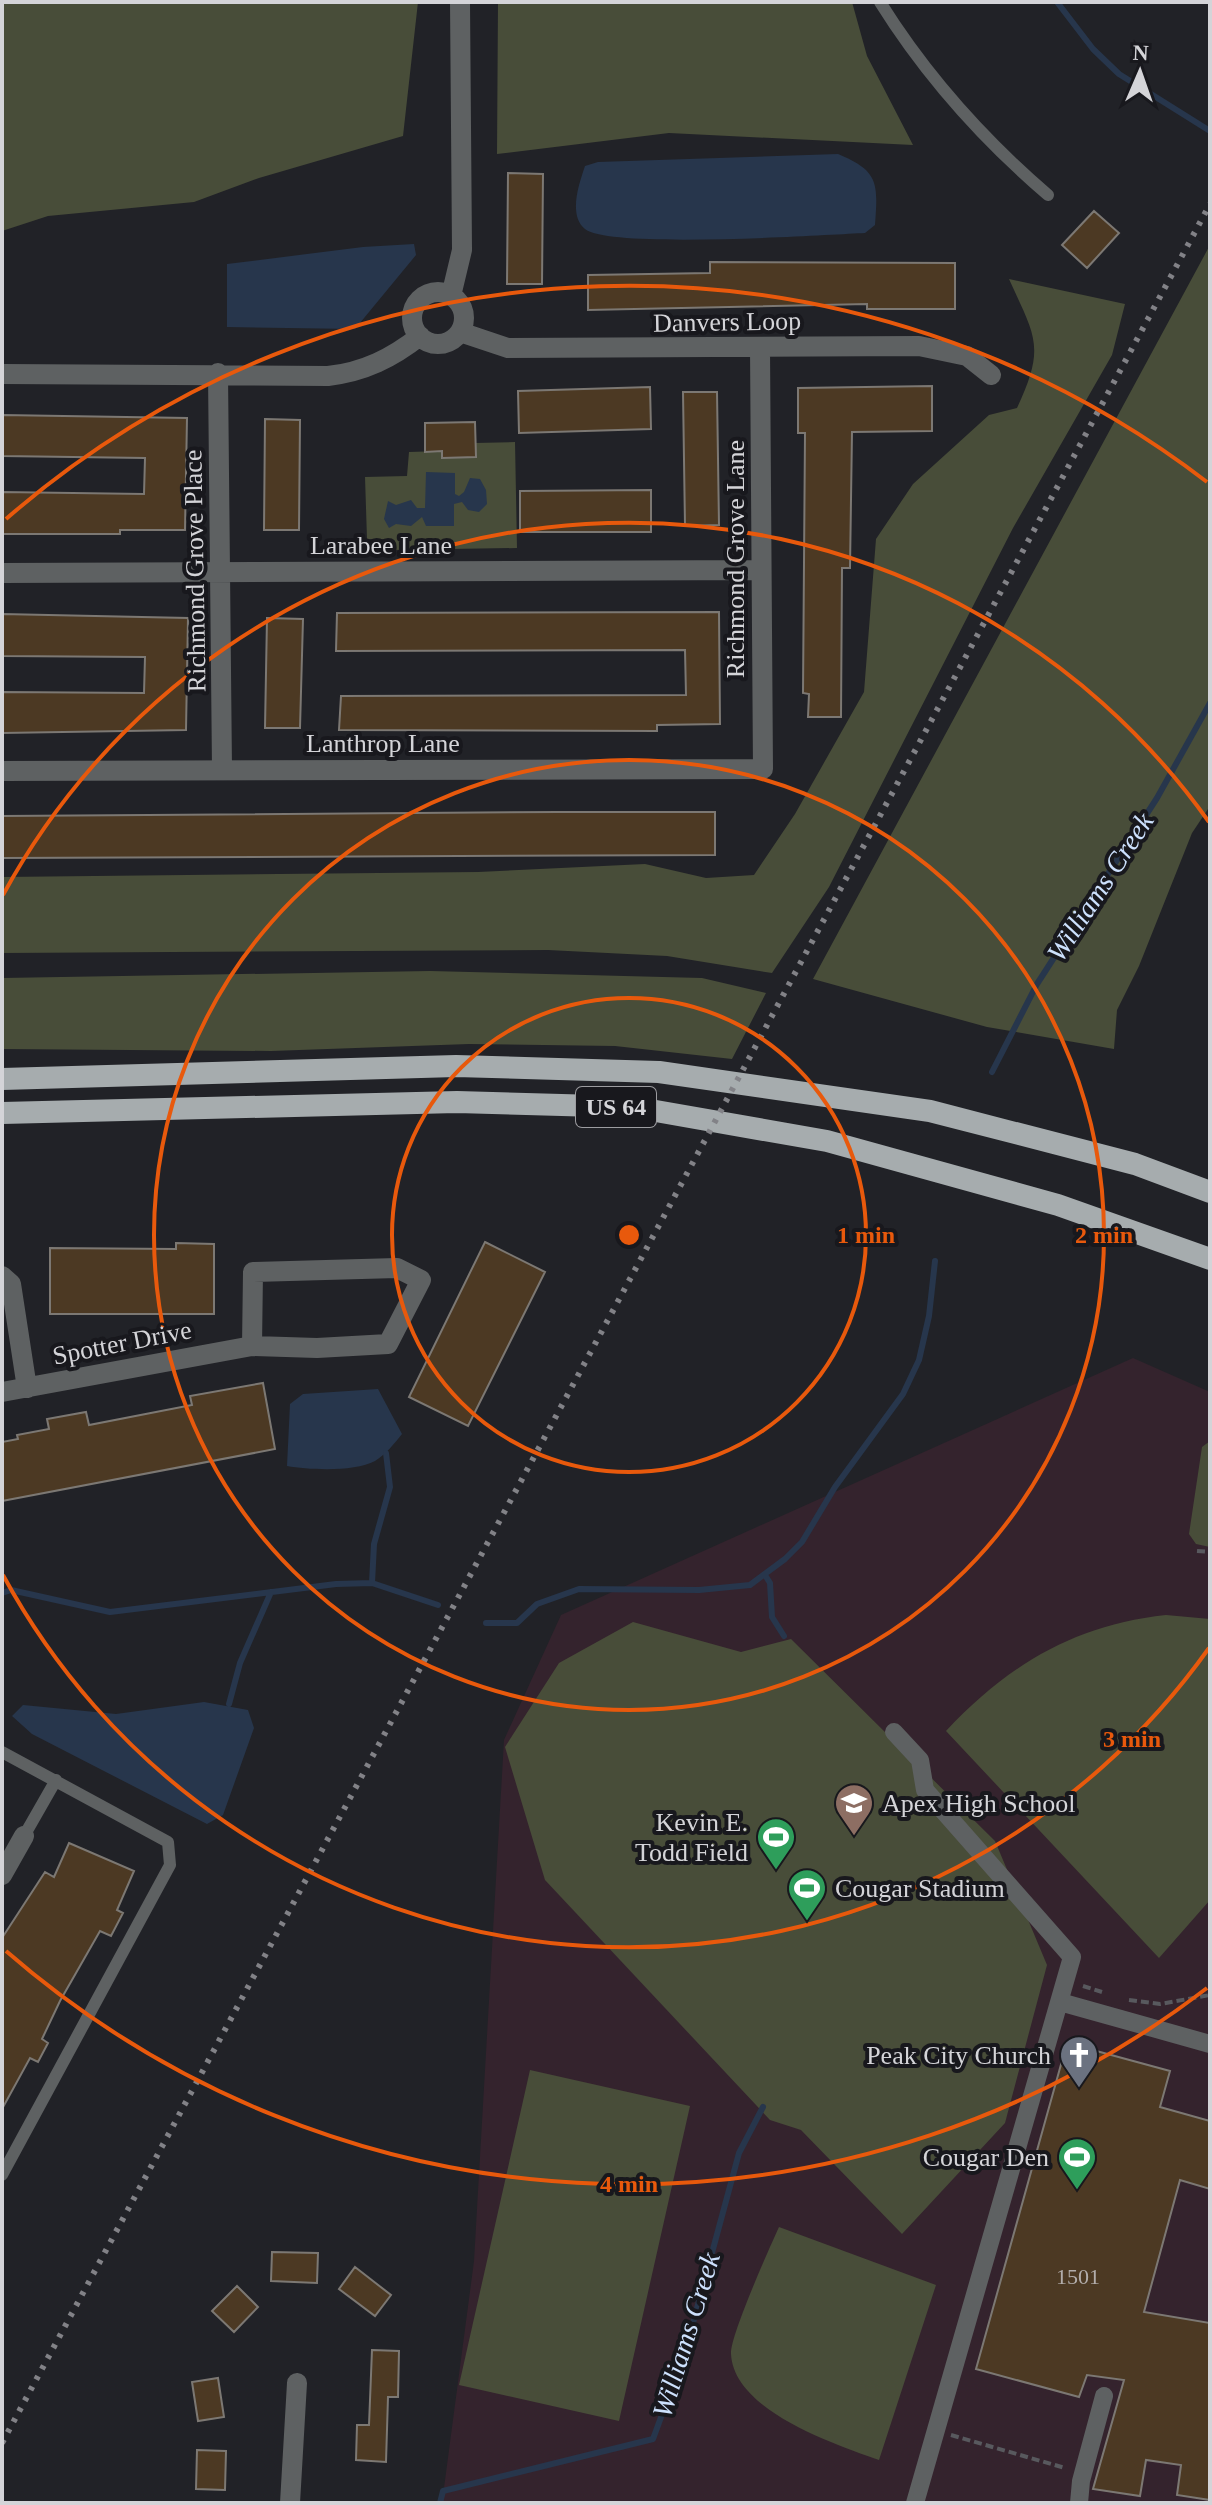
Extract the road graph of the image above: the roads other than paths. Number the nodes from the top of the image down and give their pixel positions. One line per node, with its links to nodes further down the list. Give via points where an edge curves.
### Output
1 (460, 2): 4 (street, via 462,250)
2 (880, 2): 3 (lane, via 964,113)
3 (1048, 195)
4 (451, 296): 5 (street, via 462,308); 6 (street, via 427,294 415,305 412,322)
5 (460, 332): 6 (street, via 442,344); 7 (street, Danvers Loop, via 508,348)
6 (420, 336): 8 (street, via 355,373)
7 (760, 348): 10 (street, Danvers Loop, via 919,346 967,356); 11 (street, Richmond Grove Lane)
8 (218, 373): 9 (street); 12 (street, Richmond Grove Place)
9 (2, 374)
10 (991, 375)
11 (760, 570): 12 (street, Larabee Lane); 15 (street, Richmond Grove Lane)
12 (222, 572): 13 (street, Larabee Lane); 14 (street, Richmond Grove Place)
13 (2, 573)
14 (222, 769): 15 (street, Lanthrop Lane); 16 (street, Lanthrop Lane)
15 (763, 769)
16 (2, 771)
17 (2, 1079): 19 (highway, US 64, via 456,1066 659,1072 930,1111)
18 (2, 1113): 21 (highway, US 64, via 457,1102 633,1107 827,1141 1058,1205)
19 (1199, 1185): 20 (highway, US 64)
20 (1210, 1192)
21 (1210, 1259)
22 (2, 1276): 24 (street, via 11,1284)
23 (252, 1346): 23 (street, Spotter Drive, via 388,1344 421,1280 397,1268 253,1272); 24 (street, Spotter Drive)
24 (27, 1388): 25 (street, Spotter Drive)
25 (2, 1392)
26 (894, 1732): 31 (street, via 920,1760 925,1790 1072,1957)
27 (2, 1752): 28 (lane)
28 (56, 1780): 29 (lane); 33 (lane, via 168,1842 170,1865)
29 (24, 1836): 30 (street)
30 (2, 1875)
31 (1060, 2002): 32 (street); 37 (street)
32 (1210, 2044)
33 (2, 2175)
34 (297, 2383): 36 (street)
35 (1104, 2396): 38 (street)
36 (290, 2503)
37 (915, 2503)
38 (1079, 2503)

